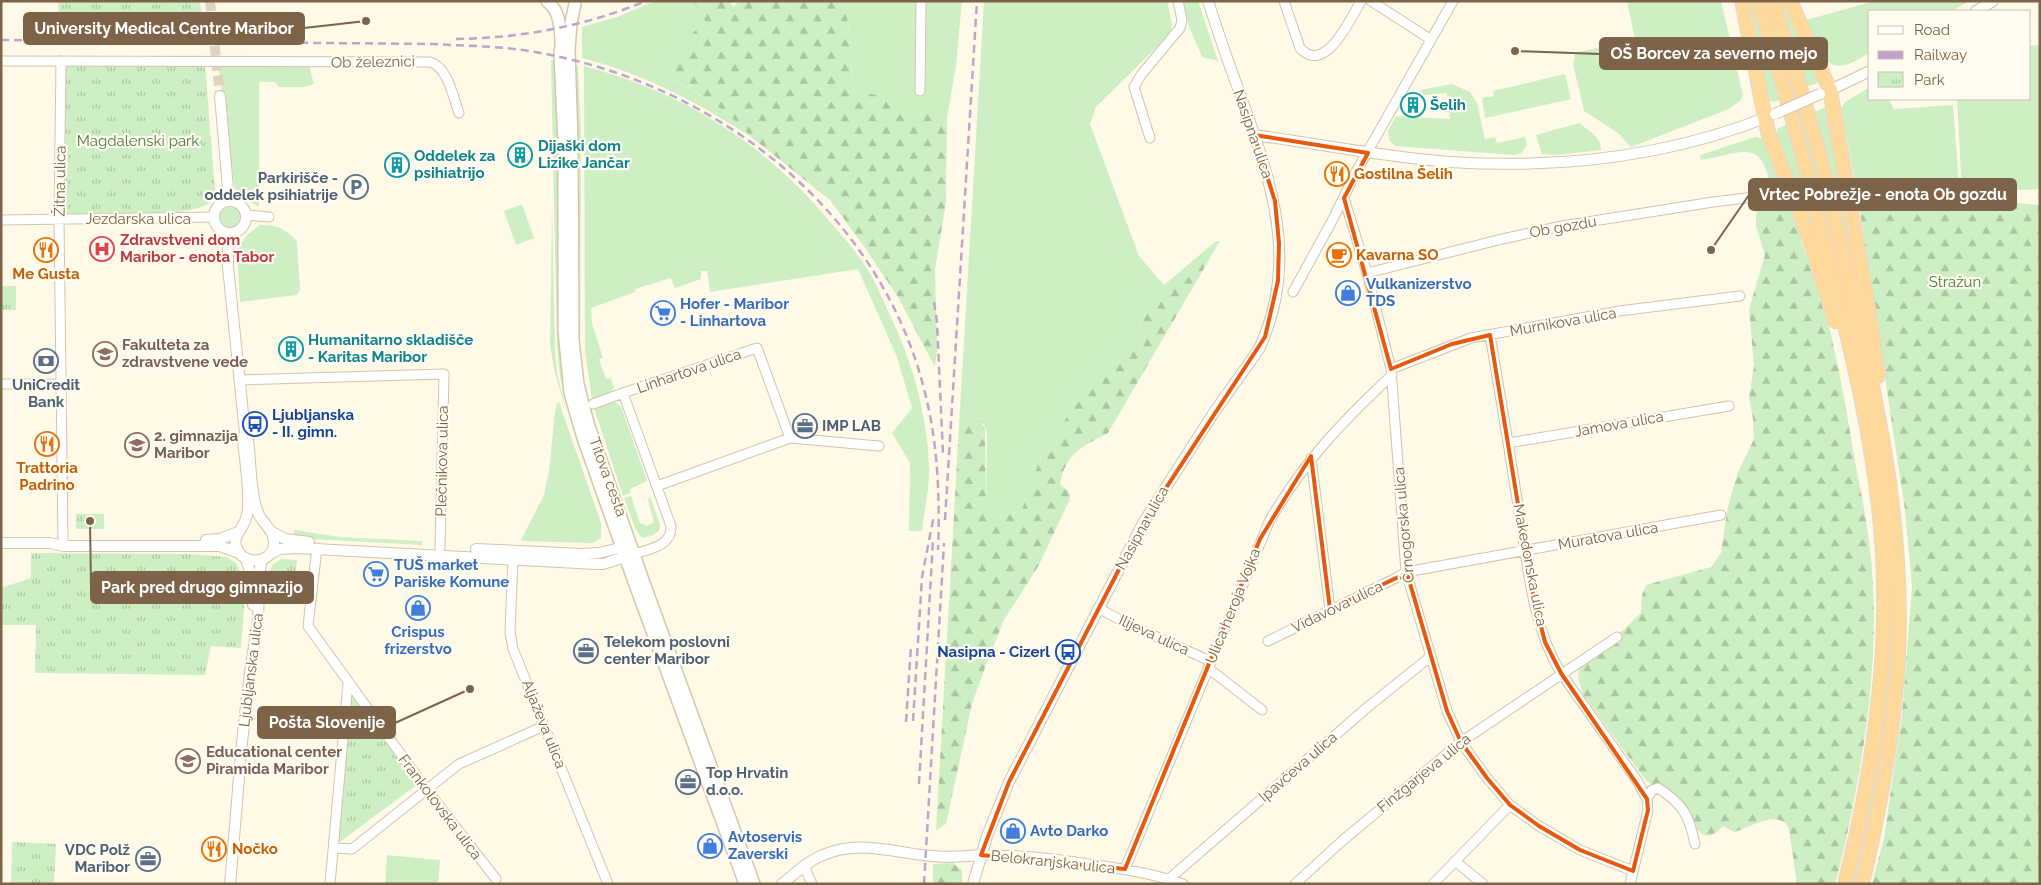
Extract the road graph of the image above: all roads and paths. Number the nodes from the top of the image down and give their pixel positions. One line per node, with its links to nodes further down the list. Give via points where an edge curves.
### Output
1 (540, 1): 18 (main road)
2 (921, 1): 22 (street)
3 (1178, 1): 28 (street, via 1182,20 1180,28 1134,87)
4 (1208, 1): 27 (street, Nasipna ulica)
5 (1284, 1): 6 (street, via 1300,48 1311,55 1333,46)
6 (1361, 1)
7 (1371, 1): 17 (street)
8 (1453, 1): 17 (street)
9 (1742, 1): 26 (highway)
10 (1758, 1): 43 (highway, via 1804,160)
11 (1773, 1): 51 (highway, via 1819,154)
12 (1790, 1): 23 (highway)
13 (1993, 1): 16 (street)
14 (572, 4): 15 (main road); 18 (main road)
15 (551, 5): 18 (main road)
16 (1978, 10)
17 (1430, 39): 29 (street)
18 (565, 52): 68 (main road, Titova cesta, via 572,133 574,360 586,416)
19 (1, 61): 20 (street)
20 (61, 61): 25 (street, Ob železnici, via 430,62 444,73); 36 (street, Žitna ulica)
21 (1868, 72): 23 (street)
22 (920, 91)
23 (1825, 92): 26 (street, bridge); 51 (highway, via 1869,314 1878,376)
24 (220, 96): 32 (street)
25 (459, 114)
26 (1769, 116): 29 (street, via 1687,144 1587,160 1450,162); 43 (highway, via 1768,132 1810,240 1836,322)
27 (1254, 135): 29 (street); 73 (street, Nasipna ulica, via 1275,201 1278,243 1277,288 1265,337 1162,492)
28 (1150, 138)
29 (1368, 153): 31 (street)
30 (1763, 196): 39 (street, Ob gozdu, via 1562,226)
31 (1344, 198): 39 (street, Črnogorska ulica); 40 (street)
32 (228, 200): 33 (street, via 241,204); 35 (street, via 219,205)
33 (247, 215): 34 (street); 38 (street, via 243,227)
34 (269, 217)
35 (214, 218): 36 (street, Jezdarska ulica); 38 (street, via 217,226)
36 (59, 219): 37 (street, Jezdarska ulica); 47 (street, Žitna ulica)
37 (1, 220)
38 (228, 233): 45 (street, via 228,267)
39 (1367, 273): 44 (street, Črnogorska ulica)
40 (1293, 292)
41 (1740, 296): 42 (street, Murnikova ulica, via 1619,311)
42 (1490, 335): 44 (street, Murnikova ulica, via 1458,342); 53 (street, Makedonska ulica)
43 (1850, 342): 110 (highway, via 1875,468 1884,583 1883,654 1870,769)
44 (1392, 372): 55 (street, Ulica heroja Vojka); 72 (street, Črnogorska ulica)
45 (240, 380): 57 (street, via 243,441); 66 (street, Plečnikova ulica, via 444,374)
46 (1, 384): 47 (street)
47 (61, 384): 62 (street, Žitna ulica)
48 (623, 393): 49 (street); 52 (street, Linhartova ulica, via 757,348); 56 (street, Linhartova ulica)
49 (593, 404)
50 (1729, 406): 53 (street, Jamova ulica)
51 (1877, 407): 111 (highway, via 1894,515 1898,655 1886,771)
52 (790, 438): 54 (street); 56 (street)
53 (1508, 443): 67 (street, Makedonska ulica)
54 (879, 446)
55 (1311, 458): 74 (street); 79 (street, Ulica heroja Vojka, via 1285,493 1269,522)
56 (657, 486): 68 (street, Linhartova ulica, via 671,532 664,543 649,549)
57 (252, 507): 59 (street); 60 (street)
58 (1721, 515): 67 (street, Muratova ulica)
59 (264, 524): 60 (street, via 254,522); 61 (street)
60 (241, 529): 62 (street, via 220,539 207,540); 69 (street, via 236,544)
61 (272, 532): 66 (street, via 281,538 304,542); 70 (street, via 274,543)
62 (63, 540): 64 (street)
63 (1, 543): 64 (street)
64 (50, 543): 69 (street, via 64,546 220,546)
65 (317, 548): 70 (street, via 280,549); 71 (street); 81 (street, Frankolovska ulica, via 308,626)
66 (440, 548): 68 (street, via 582,554)
67 (1526, 550): 72 (street, Muratova ulica); 80 (street, Makedonska ulica, via 1539,620 1551,657)
68 (628, 551): 71 (street, via 603,564); 100 (main road, Titova cesta); 101 (main road, Titova cesta)
69 (242, 556): 70 (street, via 255,561); 76 (street, via 252,584)
70 (266, 557): 76 (street, Ljubljanska ulica, via 259,575 258,618)
71 (513, 559): 83 (street, Aljaževa ulica, via 511,638)
72 (1406, 572): 74 (street, Vidavova ulica); 78 (street, Črnogorska ulica)
73 (1098, 608): 79 (street, Ilijeva ulica); 90 (street, Nasipna ulica, via 1009,782)
74 (1330, 609): 77 (street, Vidavova ulica)
75 (1617, 637): 80 (street, Finžgarjeva ulica)
76 (253, 641): 97 (street, Ljubljanska ulica)
77 (1268, 641)
78 (1430, 657): 84 (street, Črnogorska ulica); 95 (street, Ipavčeva ulica, via 1368,706)
79 (1209, 664): 82 (street, Ilijeva ulica); 93 (street, Ulica heroja Vojka)
80 (1561, 673): 84 (street, Finžgarjeva ulica); 86 (street, Makedonska ulica)
81 (348, 683): 85 (street, Frankolovska ulica); 89 (street)
82 (1262, 710)
83 (544, 726): 85 (street, via 459,764); 99 (street, Aljaževa ulica)
84 (1460, 742): 87 (street, Črnogorska ulica); 106 (street, Finžgarjeva ulica)
85 (426, 790): 89 (street, via 352,849); 96 (street, Frankolovska ulica)
86 (1647, 799): 88 (street, via 1652,790 1658,788 1680,804 1689,818); 94 (street, via 1648,810)
87 (1510, 805): 91 (street); 94 (street, Črnogorska ulica, via 1572,845)
88 (1695, 844)
89 (334, 848): 98 (street)
90 (981, 855): 92 (street, via 931,856 856,846 823,854); 93 (street, Belokranjska ulica, via 1067,860); 104 (street, Nasipna ulica)
91 (1455, 861): 107 (street); 108 (street)
92 (804, 866): 102 (street); 103 (street)
93 (1125, 869): 95 (street, Belokranjska ulica)
94 (1633, 871): 109 (street)
95 (1169, 879): 105 (street, Belokranjska ulica)
96 (496, 880)
97 (230, 884)
98 (330, 884)
99 (608, 884)
100 (745, 884)
101 (754, 884)
102 (782, 884)
103 (812, 884)
104 (973, 884)
105 (1183, 884)
106 (1295, 884)
107 (1433, 884)
108 (1482, 884)
109 (1630, 884)
110 (1845, 884)
111 (1862, 884)

